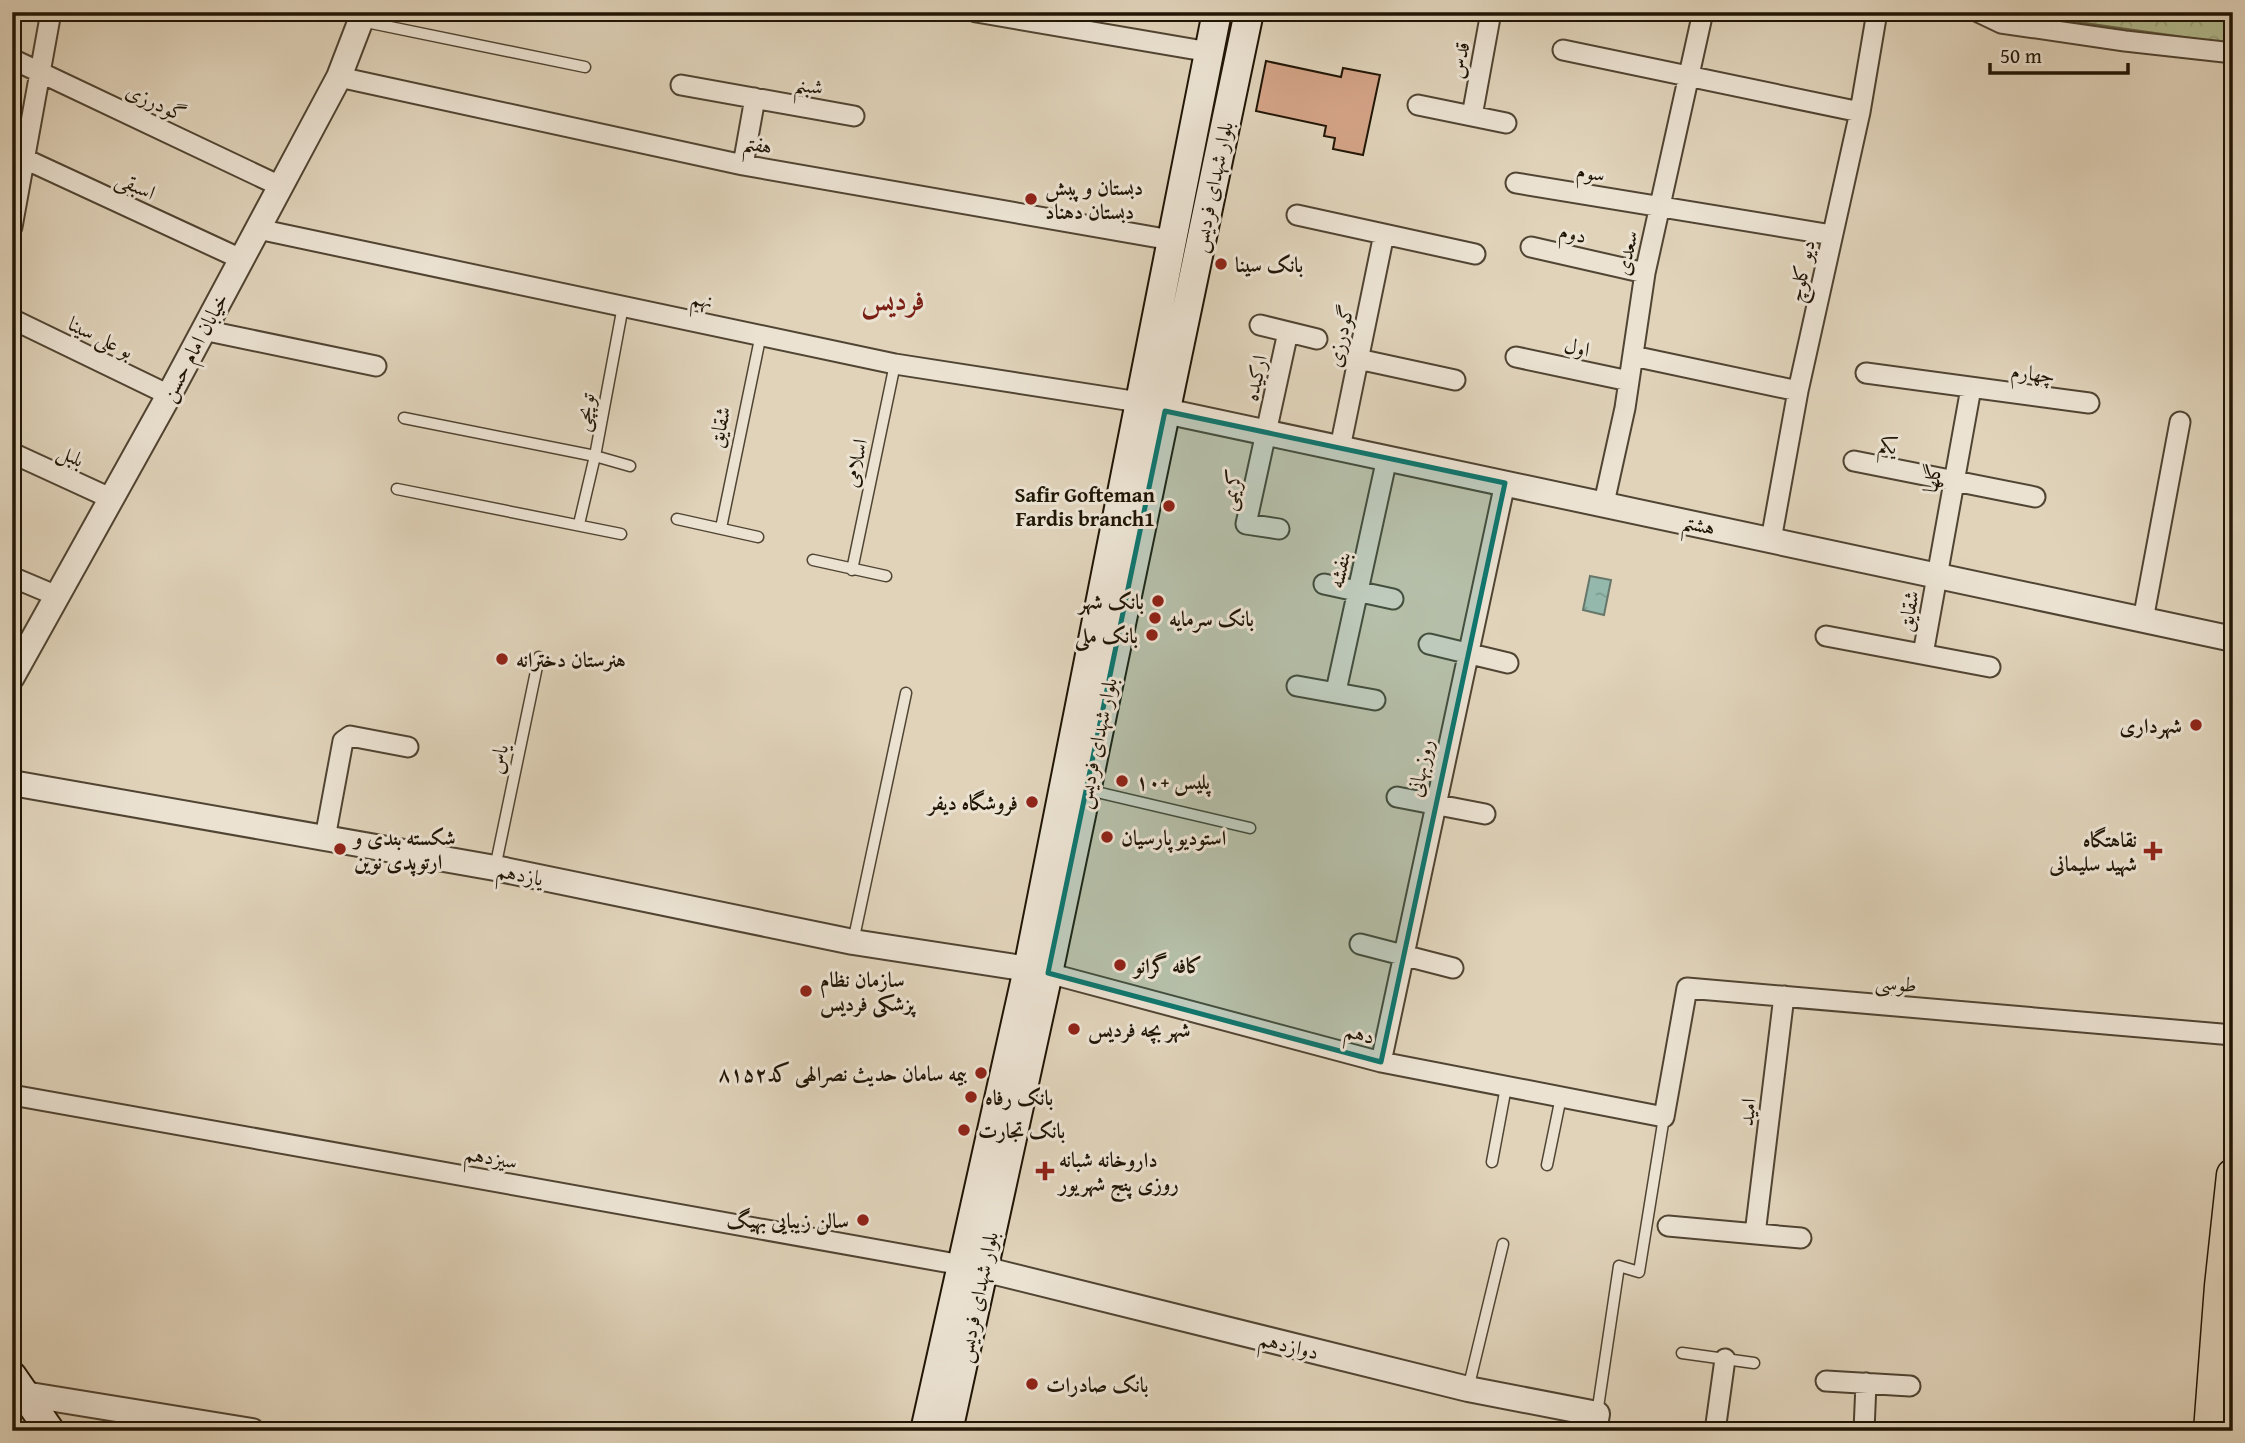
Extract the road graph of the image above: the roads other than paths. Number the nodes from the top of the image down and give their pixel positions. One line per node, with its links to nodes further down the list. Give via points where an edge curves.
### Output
1 (51, 12): 15 (street)
2 (976, 12): 10 (street)
3 (1217, 12): 35 (main road, بلوار شهدای فردیس)
4 (1249, 12): 59 (main road, بلوار شهدای فردیس)
5 (1491, 12): 23 (street, قدس)
6 (1703, 12): 16 (street, سعدی)
7 (1877, 12): 21 (street, دیو کلوچ)
8 (1978, 12): 12 (street, via 2000,23)
9 (362, 16): 14 (lane); 17 (street, خیابان امام حسن)
10 (1198, 50)
11 (1563, 50): 16 (street)
12 (2233, 53)
13 (12, 59): 15 (street, گودرزی)
14 (584, 67)
15 (41, 73): 25 (street); 28 (street, گودرزی)
16 (1688, 75): 21 (street); 29 (street, سعدی)
17 (339, 77): 26 (street, هفتم); 28 (street, خیابان امام حسن)
18 (681, 85): 19 (street, شبنم)
19 (755, 98): 22 (street, شبنم); 26 (street)
20 (1418, 105): 23 (street)
21 (1860, 112): 34 (street, دیو کلوچ)
22 (854, 116)
23 (1472, 116): 24 (street)
24 (1506, 123)
25 (18, 156): 31 (street); 38 (street, اسبقی)
26 (743, 165): 35 (street, هفتم)
27 (1516, 183): 29 (street, سوم)
28 (280, 186): 32 (street, خیابان امام حسن)
29 (1659, 207): 34 (street, سوم); 39 (street, سعدی)
30 (1297, 215): 33 (street)
31 (12, 228)
32 (258, 229): 38 (street, خیابان امام حسن); 40 (street, نهم)
33 (1384, 234): 37 (street); 49 (street, گودرزی)
34 (1832, 235): 56 (street, دیو کلوچ)
35 (1171, 240): 59 (main road, بلوار شهدای فردیس)
36 (1531, 247): 39 (street, دوم)
37 (1475, 254)
38 (241, 259): 43 (street, خیابان امام حسن)
39 (1645, 273): 47 (street, سعدی)
40 (623, 306): 45 (street, نهم); 65 (lane, توپچی)
41 (12, 319): 57 (street, بو علی سینا)
42 (1260, 325): 44 (street)
43 (203, 330): 51 (street); 57 (street, خیابان امام حسن)
44 (1288, 332): 46 (street); 62 (street, ارکیده)
45 (761, 334): 50 (street, نهم); 77 (lane, شقایق)
46 (1317, 339)
47 (1633, 356): 54 (street, سعدی); 56 (street)
48 (1516, 357): 54 (street, اول)
49 (1358, 359): 53 (street); 63 (street, گودرزی)
50 (895, 364): 59 (street, نهم); 83 (lane, اسلامی)
51 (376, 366)
52 (1866, 373): 55 (street)
53 (1455, 380)
54 (1629, 381): 74 (street, سعدی)
55 (1971, 388): 58 (street, چهارم); 69 (street, گلها)
56 (1798, 391): 81 (street, دیو کلوچ)
57 (169, 395): 73 (street, خیابان امام حسن)
58 (2089, 403)
59 (1152, 406): 62 (street, هشتم); 107 (main road, بلوار شهدای فردیس); 118 (main road, بلوار شهدای فردیس)
60 (404, 418): 65 (lane)
61 (2180, 422): 91 (street)
62 (1267, 432): 63 (street, هشتم); 78 (street, کریمی, via 1246,524)
63 (1340, 448): 66 (street, هشتم)
64 (12, 453): 73 (street, بلبل)
65 (595, 456): 68 (lane); 76 (lane, توپچی)
66 (1387, 458): 70 (street, هشتم); 88 (street, بنفشه)
67 (1854, 461): 69 (street, یکم)
68 (630, 466)
69 (1954, 482): 72 (street); 85 (street, گلها)
70 (1505, 483): 74 (street, هشتم); 95 (street, روزبهانی)
71 (397, 489): 76 (lane)
72 (2035, 497)
73 (110, 498): 89 (street, خیابان امام حسن)
74 (1604, 503): 81 (street, هشتم)
75 (677, 519): 77 (lane)
76 (579, 524): 79 (lane)
77 (721, 528): 80 (lane)
78 (1279, 529)
79 (621, 534)
80 (758, 537)
81 (1771, 540): 85 (street, هشتم)
82 (813, 560): 83 (lane)
83 (852, 570): 84 (lane)
84 (886, 576)
85 (1937, 576): 91 (street, هشتم); 96 (street, شقایق)
86 (12, 577): 89 (street)
87 (1324, 584): 88 (street)
88 (1358, 591): 90 (street); 102 (street, بنفشه)
89 (57, 596): 100 (street, خیابان امام حسن)
90 (1393, 598)
91 (2143, 620): 93 (street, هشتم)
92 (1826, 636): 96 (street)
93 (2233, 639)
94 (1429, 644): 95 (street)
95 (1468, 654): 98 (street); 109 (street, روزبهانی)
96 (1923, 654): 99 (street)
97 (539, 657): 113 (lane, یاس)
98 (1508, 663)
99 (1990, 667)
100 (12, 677)
101 (1297, 686): 102 (street)
102 (1336, 691): 104 (street)
103 (906, 693): 114 (lane)
104 (1375, 700)
105 (408, 747): 112 (street, via 359,736 343,741)
106 (12, 783): 112 (street, یازدهم)
107 (1087, 790): 111 (lane); 118 (main road, بلوار شهدای فردیس)
108 (1397, 797): 109 (street)
109 (1436, 804): 110 (street); 116 (street, روزبهانی)
110 (1485, 814)
111 (1250, 828)
112 (325, 838): 113 (street, یازدهم)
113 (495, 868): 114 (street, یازدهم)
114 (853, 942): 118 (street, یازدهم)
115 (1360, 944): 116 (street)
116 (1404, 955): 117 (street); 121 (street, روزبهانی)
117 (1453, 968)
118 (1038, 971): 121 (street, دهم); 133 (main road, بلوار شهدای فردیس)
119 (1784, 996): 120 (street, طوسی); 125 (street, طوسی, via 1687,988); 130 (street, امید)
120 (2233, 1035)
121 (1381, 1062): 122 (street, دهم)
122 (1506, 1087): 124 (street, دهم); 126 (lane)
123 (12, 1095): 133 (street, سیزدهم)
124 (1561, 1097): 125 (street, دهم); 127 (lane)
125 (1664, 1118): 144 (lane, via 1639,1272 1619,1266)
126 (1492, 1162)
127 (1547, 1165)
128 (2233, 1175): 134 (main road)
129 (1668, 1226): 130 (street)
130 (1755, 1234): 131 (street)
131 (1801, 1238)
132 (1503, 1244): 143 (lane)
133 (972, 1267): 143 (street, دوازدهم); 147 (main road, بلوار شهدای فردیس); 148 (main road, بلوار شهدای فردیس)
134 (2227, 1291): 137 (main road)
135 (1682, 1353): 136 (lane)
136 (1725, 1359): 138 (lane); 149 (street)
137 (2224, 1360): 151 (main road)
138 (1754, 1363)
139 (1826, 1381): 140 (street)
140 (1866, 1383): 142 (street); 150 (street)
141 (18, 1385): 145 (main road); 146 (street)
142 (1910, 1386)
143 (1468, 1389): 144 (street, دوازدهم)
144 (1595, 1423)
145 (50, 1431)
146 (252, 1431)
147 (925, 1431)
148 (948, 1431)
149 (1716, 1431)
150 (1864, 1431)
151 (2210, 1431)

